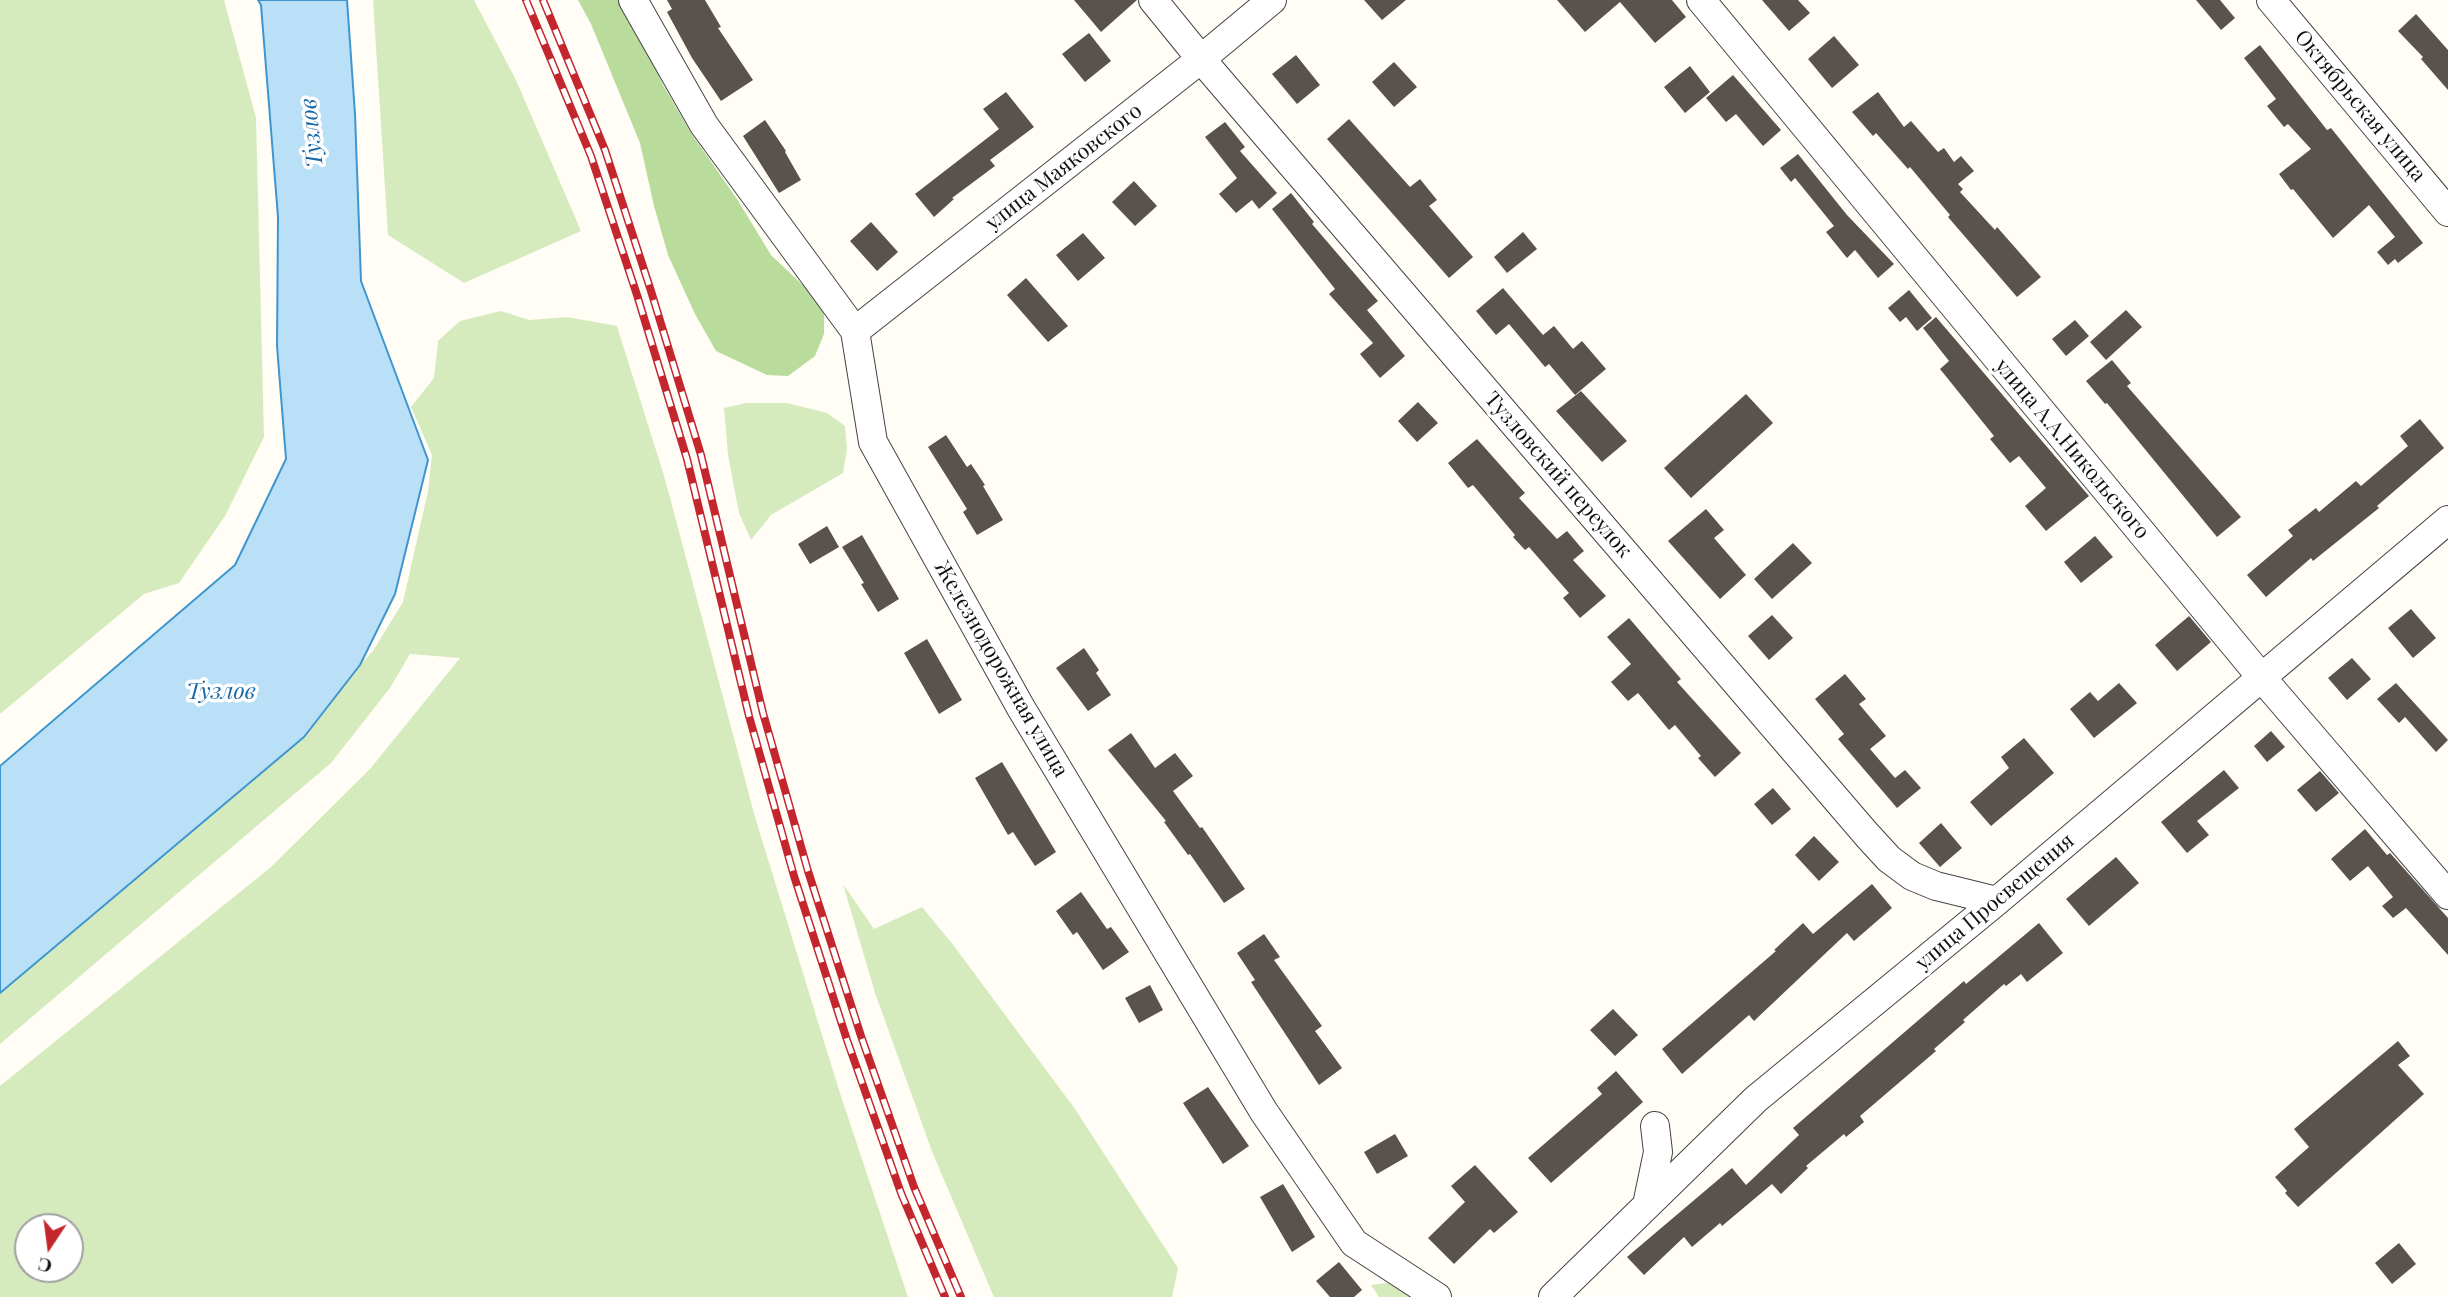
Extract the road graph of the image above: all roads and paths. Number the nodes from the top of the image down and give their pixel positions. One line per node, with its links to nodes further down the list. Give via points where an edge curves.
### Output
1 (633, 0): 8 (street, Железнодорожная улица, via 704,125)
2 (1153, 0): 6 (street, Тузловский переулок)
3 (1272, 0): 6 (street, улица Маяковского)
4 (1701, 0): 10 (street, улица А.А.Никольского)
5 (2271, 0): 7 (street, Октябрьская улица)
6 (1201, 59): 8 (street, улица Маяковского); 12 (street, Тузловский переулок, via 1889,859 1936,886)
7 (2448, 212)
8 (855, 331): 15 (street, Железнодорожная улица, via 873,442 1021,708 1228,1053 1353,1243)
9 (2448, 520): 10 (street, улица Просвещения)
10 (2262, 678): 11 (street, улица А.А.Никольского); 12 (street, улица Просвещения)
11 (2448, 895)
12 (1997, 901): 14 (street, улица Просвещения, via 1756,1099)
13 (1655, 1126): 14 (street, via 1658,1152)
14 (1647, 1205): 16 (street, улица Просвещения)
15 (1437, 1297)
16 (1553, 1297)

